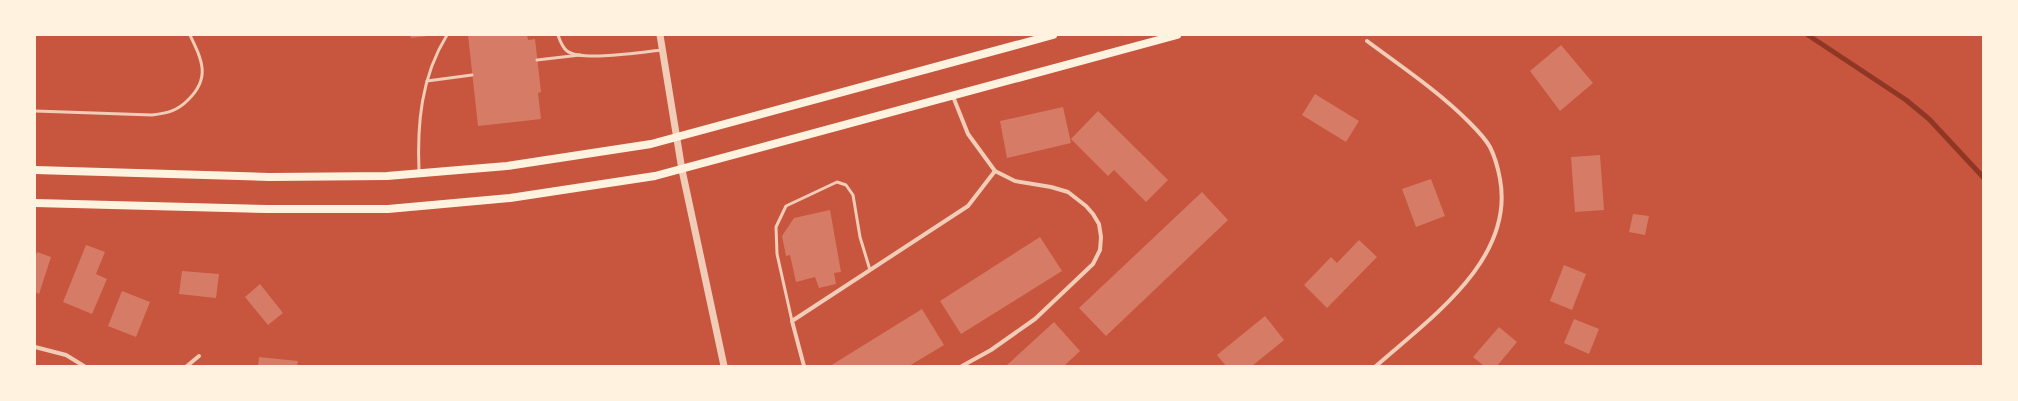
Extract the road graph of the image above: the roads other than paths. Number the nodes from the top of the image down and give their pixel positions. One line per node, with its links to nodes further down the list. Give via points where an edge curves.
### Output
1 (190, 35): 14 (lane, via 202,67 202,81 196,92 181,107 170,113 152,115)
2 (447, 35): 12 (lane, via 438,49)
3 (558, 35): 9 (lane, via 568,52)
4 (660, 35): 8 (street)
5 (1053, 35): 15 (main road)
6 (1177, 35): 13 (main road)
7 (1367, 41): 30 (street, via 1449,102 1474,127 1490,147 1502,190 1500,225 1479,266 1446,303)
8 (662, 50): 9 (lane, via 612,56); 15 (street)
9 (584, 55): 10 (lane)
10 (537, 60)
11 (472, 75): 12 (lane)
12 (427, 81): 19 (lane, via 422,98 418,138)
13 (952, 94): 17 (main road); 18 (street, via 968,134)
14 (35, 111)
15 (676, 137): 17 (street); 19 (main road, via 649,144 506,166)
16 (35, 170): 19 (main road, via 269,176)
17 (682, 170): 20 (main road, via 510,198 388,209 268,209); 27 (street)
18 (995, 171): 21 (street, via 968,206); 29 (street, via 1015,182 1052,186 1077,198 1099,224 1100,250 1093,264 1035,319 991,350)
19 (419, 174)
20 (35, 202)
21 (870, 270): 22 (street); 22 (lane, via 860,237 853,195 846,185 837,182 786,206 776,227 777,254)
22 (792, 321): 28 (street)
23 (35, 347): 25 (street, via 66,355)
24 (199, 356): 26 (street)
25 (84, 366)
26 (187, 366)
27 (724, 366)
28 (804, 366)
29 (962, 366)
30 (1376, 366)

